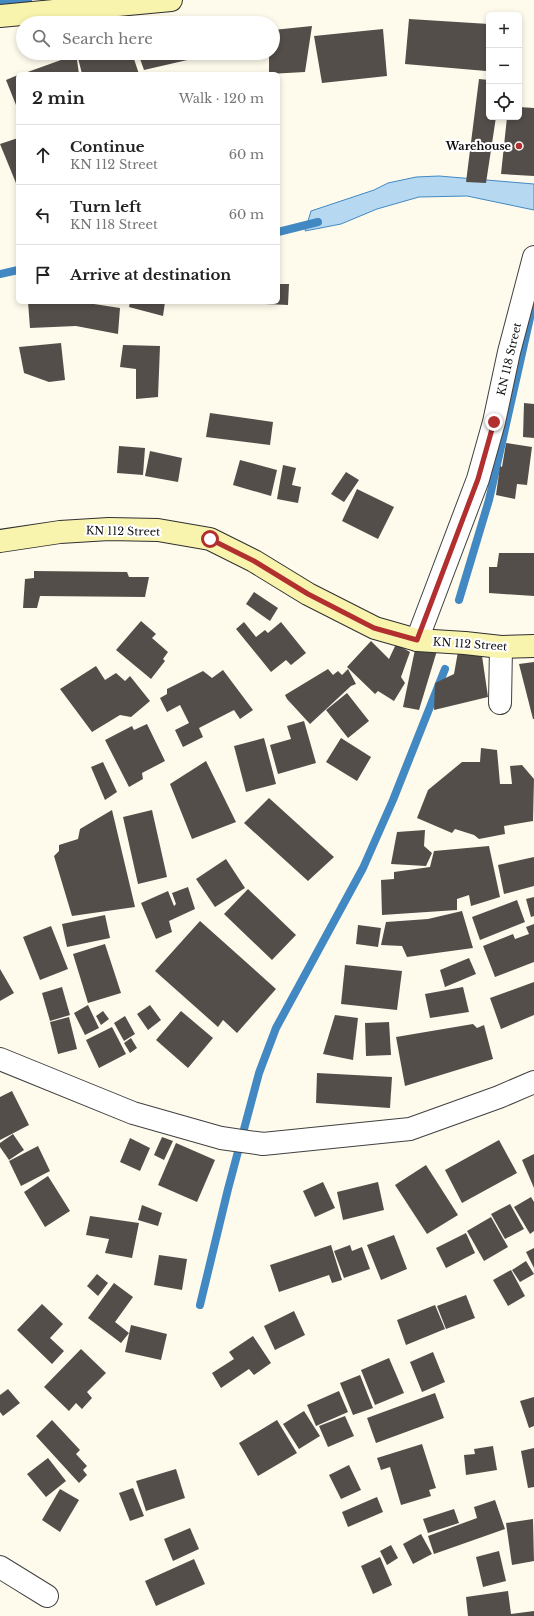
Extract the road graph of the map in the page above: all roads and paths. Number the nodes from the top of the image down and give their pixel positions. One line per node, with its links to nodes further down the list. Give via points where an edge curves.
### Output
1 (171, 0): 2 (street)
2 (0, 16)
3 (534, 258): 5 (street, KN 118 Street, via 478,479)
4 (0, 542): 5 (street, KN 112 Street, via 60,532 109,529 158,530 210,539 374,628)
5 (417, 640): 6 (street, KN 112 Street)
6 (501, 646): 7 (street, KN 112 Street); 8 (street)
7 (534, 646)
8 (500, 702)
9 (0, 1059): 10 (street, via 133,1113 222,1138 263,1144 410,1129)
10 (534, 1082)
11 (0, 1567): 12 (street)
12 (47, 1596)

